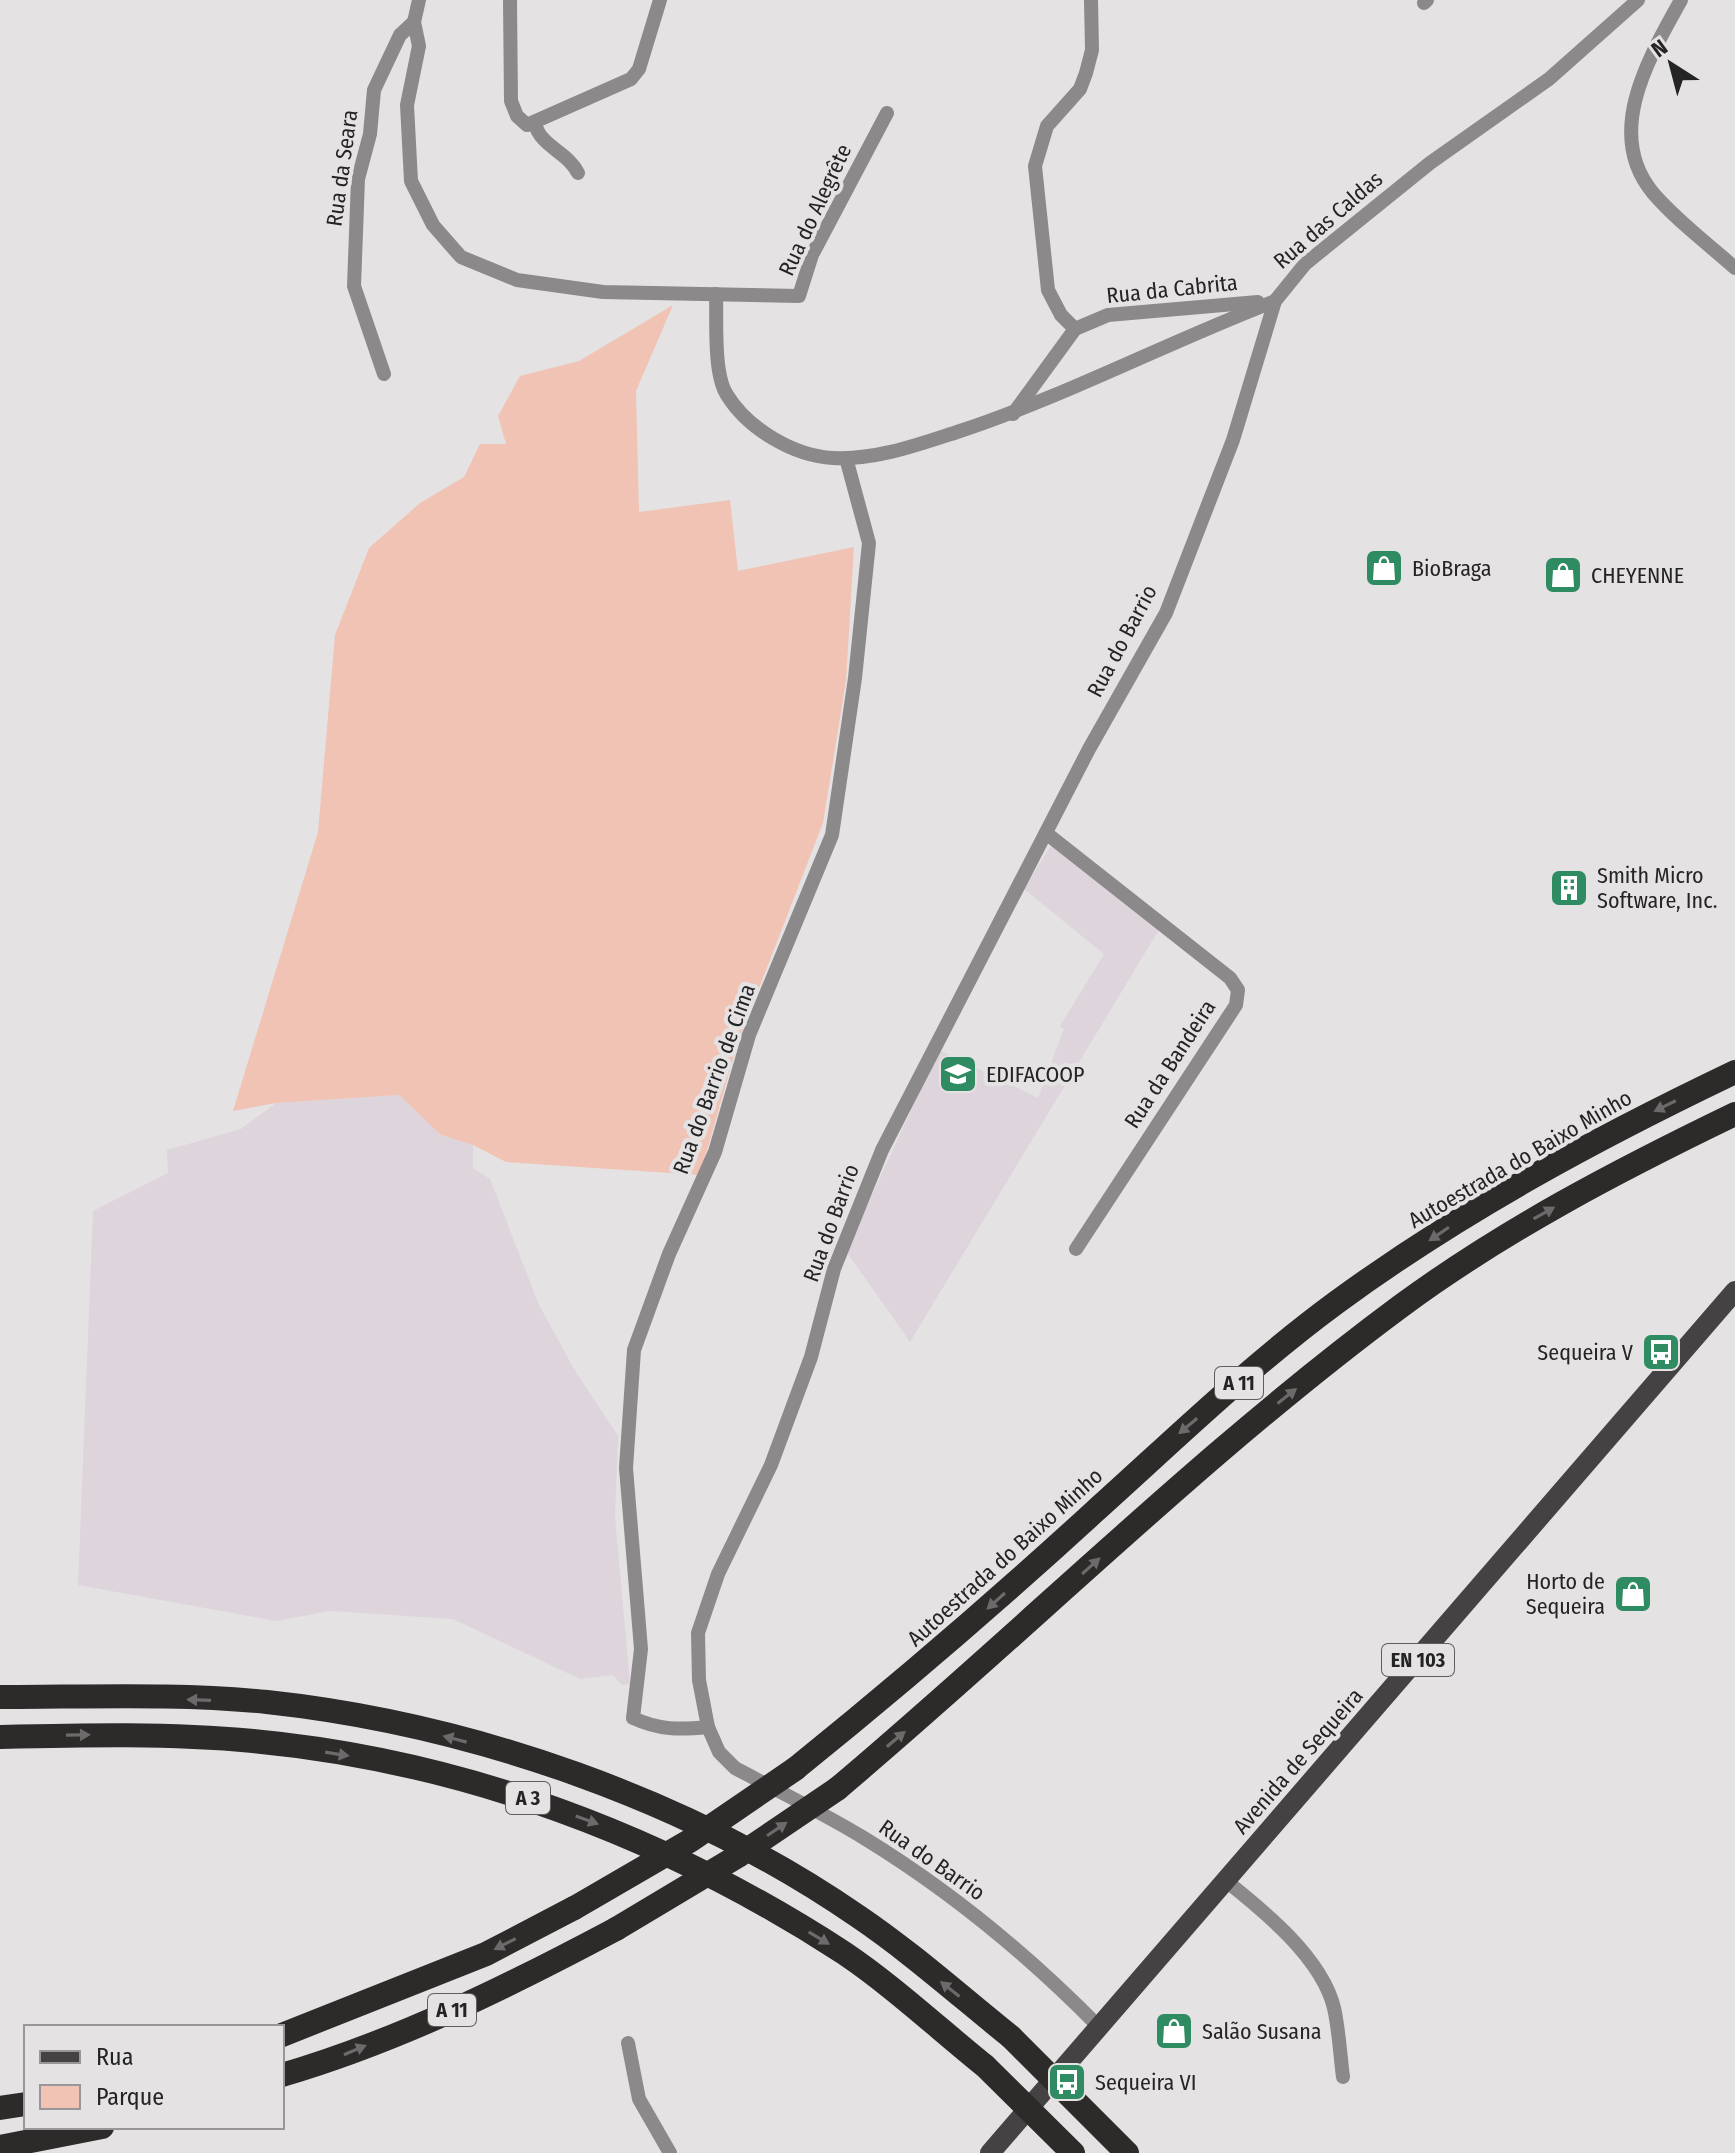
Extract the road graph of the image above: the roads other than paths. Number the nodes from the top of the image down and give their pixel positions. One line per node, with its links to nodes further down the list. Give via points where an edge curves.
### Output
1 (419, 0): 7 (street)
2 (510, 0): 9 (street, via 511,101 517,116 527,125)
3 (660, 0): 9 (street, via 639,69 631,79)
4 (1091, 0): 14 (street, via 1092,50 1086,73 1080,89 1047,126 1035,166 1048,290)
5 (1638, 0): 13 (street, Rua das Caldas, via 1549,79 1337,237 1294,274)
6 (1681, 0): 11 (street, via 1648,63 1631,111 1632,153 1652,192)
7 (414, 22): 12 (street, Rua do Alegrête, via 419,46 407,105 411,181 433,225 461,257 517,280 603,292); 15 (street, Rua da Seara, via 400,35 374,90 358,179 354,286)
8 (887, 113): 12 (street, Rua do Alegrête, via 812,255 799,296)
9 (535, 124): 10 (street, via 537,133)
10 (578, 173)
11 (1735, 268)
12 (716, 294): 17 (street, via 720,376 727,396 754,424 793,448)
13 (1275, 301): 14 (street, Rua da Cabrita, via 1108,315); 16 (street, Rua das Caldas); 18 (street, Rua do Barrio, via 1233,440 1166,613)
14 (1075, 329): 16 (street)
15 (384, 374)
16 (1012, 414): 17 (street, via 896,452)
17 (846, 458): 24 (street, Rua do Barrio de Cima, via 869,543 832,835 749,1035 715,1152 634,1350 626,1468 641,1649 633,1718 675,1731)
18 (1046, 833): 21 (street, Rua da Bandeira, via 1230,978 1238,990 1236,1005); 24 (street, Rua do Barrio, via 882,1150 834,1269 811,1357 771,1465 718,1574 698,1633)
19 (1735, 1072): 28 (highway, Autoestrada do Baixo Minho / A 11, one-way to 28, bridge, via 1622,1126 1479,1208 1336,1303 1174,1437 934,1658 795,1769 691,1840 486,1954)
20 (1735, 1114): 30 (highway, A 11, one-way to 20, bridge, via 508,1986 738,1856 837,1789 1232,1439 1402,1305 1534,1219)
21 (1076, 1249)
22 (1735, 1291): 26 (main road, Avenida de Sequeira / EN 103)
23 (0, 1697): 39 (highway, A 3, one-way to 23, bridge, via 1011,2037 859,1917 667,1808 531,1759 400,1725 266,1702)
24 (708, 1727): 27 (street, Rua do Barrio, via 719,1752 735,1768 907,1868 991,1928)
25 (0, 1737): 38 (highway, A 3, one-way to 38, bridge, via 115,1734 254,1741 385,1761 514,1793 627,1835 742,1891 846,1955 985,2066)
26 (1225, 1880): 27 (main road, Avenida de Sequeira / EN 103); 31 (street, via 1276,1922 1326,1987)
27 (1098, 2026): 37 (main road, Avenida de Sequeira / EN 103)
28 (284, 2034)
29 (628, 2043): 36 (street, via 639,2099)
30 (284, 2074)
31 (1343, 2077)
32 (24, 2104): 33 (highway)
33 (0, 2108)
34 (92, 2129): 35 (highway)
35 (0, 2147)
36 (670, 2153)
37 (990, 2153)
38 (1073, 2153)
39 (1127, 2153)

